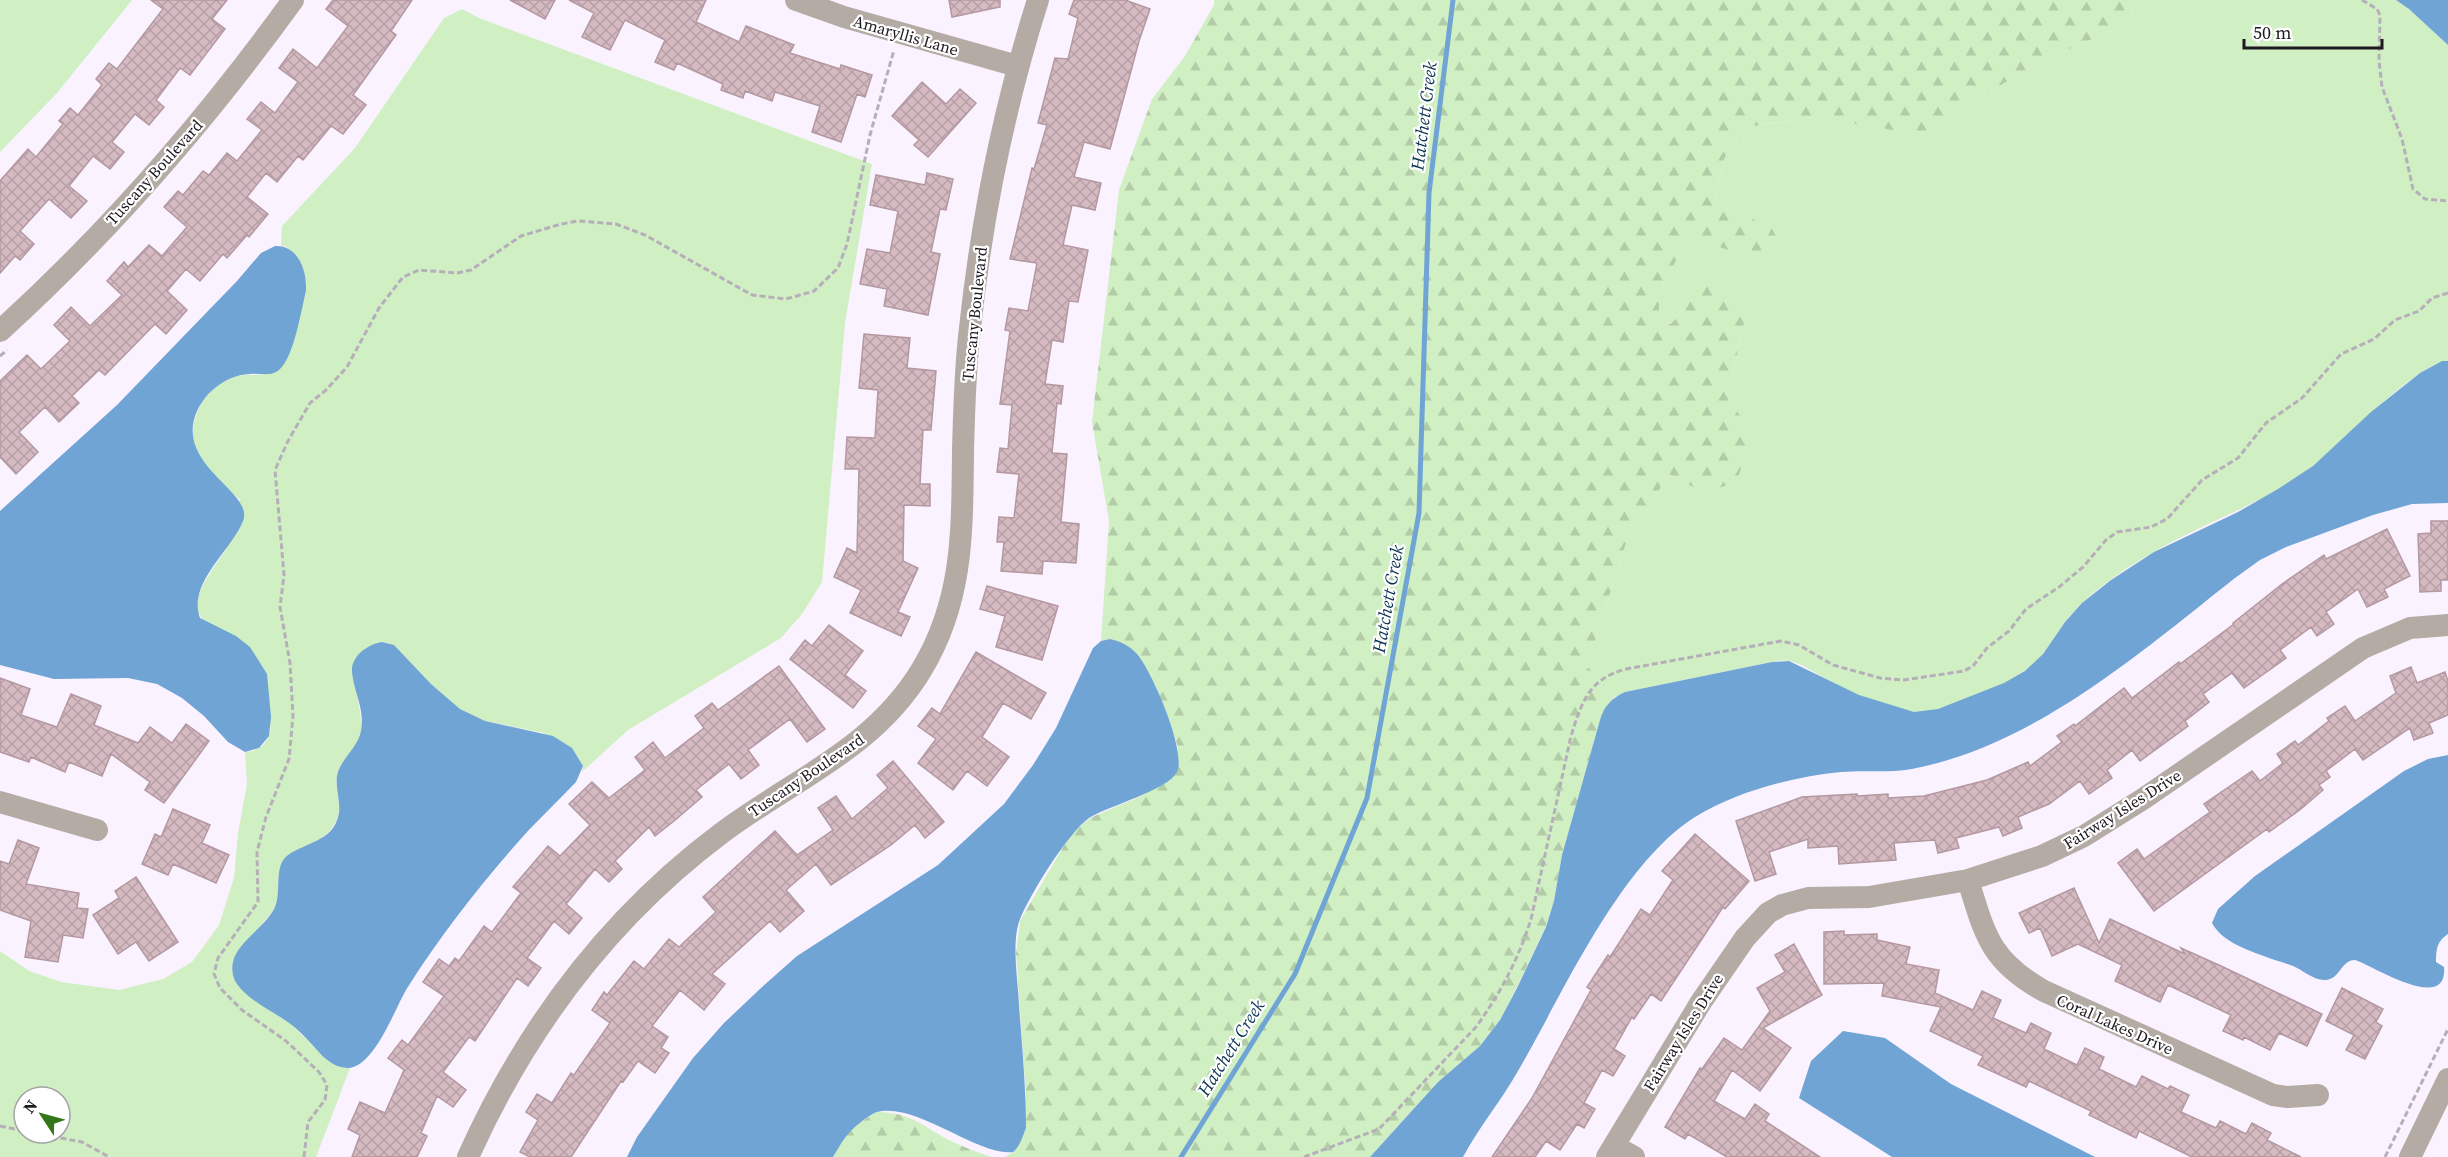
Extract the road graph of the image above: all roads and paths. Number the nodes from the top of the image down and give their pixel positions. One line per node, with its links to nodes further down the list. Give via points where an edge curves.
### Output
1 (293, 0): 9 (street, Tuscany Boulevard, via 191,131 120,210)
2 (796, 0): 5 (street, Amaryllis Lane)
3 (1038, 0): 6 (street, Tuscany Boulevard)
4 (2362, 0): 7 (path, via 2380,15 2382,87 2402,139 2413,189 2425,199)
5 (899, 33): 6 (street, Amaryllis Lane); 20 (path, via 870,135 847,244 838,267 814,291 786,298 752,295 655,240 616,224 561,224 521,237 471,270 419,270 404,277 379,308 347,367 310,403 288,441 275,470 284,575 280,607 290,663 293,716 289,759 257,852 258,902 218,958 214,974 220,988 242,1010 286,1041 319,1072 327,1085 325,1100 308,1122)
6 (1017, 66): 21 (street, Tuscany Boulevard, via 986,207 969,330 958,573 936,644 900,700 859,742 692,856 599,945 522,1053)
7 (2448, 201)
8 (2448, 293): 22 (path, via 2432,298 2412,315 2395,320 2374,339 2341,354 2302,398 2266,423 2238,458 2202,480 2167,519 2151,527 2111,536 2083,567 2026,609 2009,631 1964,671 1904,680 1880,678 1833,665 1799,645 1781,641 1626,669 1598,681 1579,710 1571,736 1523,947 1486,1014 1378,1129)
9 (0, 331)
10 (2448, 625): 13 (street, Fairway Isles Drive, via 2410,628 2378,640 2099,828 2042,856)
11 (0, 802): 12 (street)
12 (97, 830)
13 (1968, 880): 16 (street, Coral Lakes Drive, via 1989,943 2025,981 2261,1090 2280,1097); 18 (street, Fairway Isles Drive, via 1869,897 1808,898 1768,913 1750,931 1696,1010)
14 (2448, 1029): 24 (path)
15 (2448, 1079): 25 (street)
16 (2318, 1095)
17 (72, 1140): 19 (path)
18 (1611, 1151): 23 (street)
19 (109, 1157)
20 (304, 1157)
21 (468, 1157)
22 (1304, 1157)
23 (1634, 1157)
24 (2385, 1157)
25 (2410, 1157)

